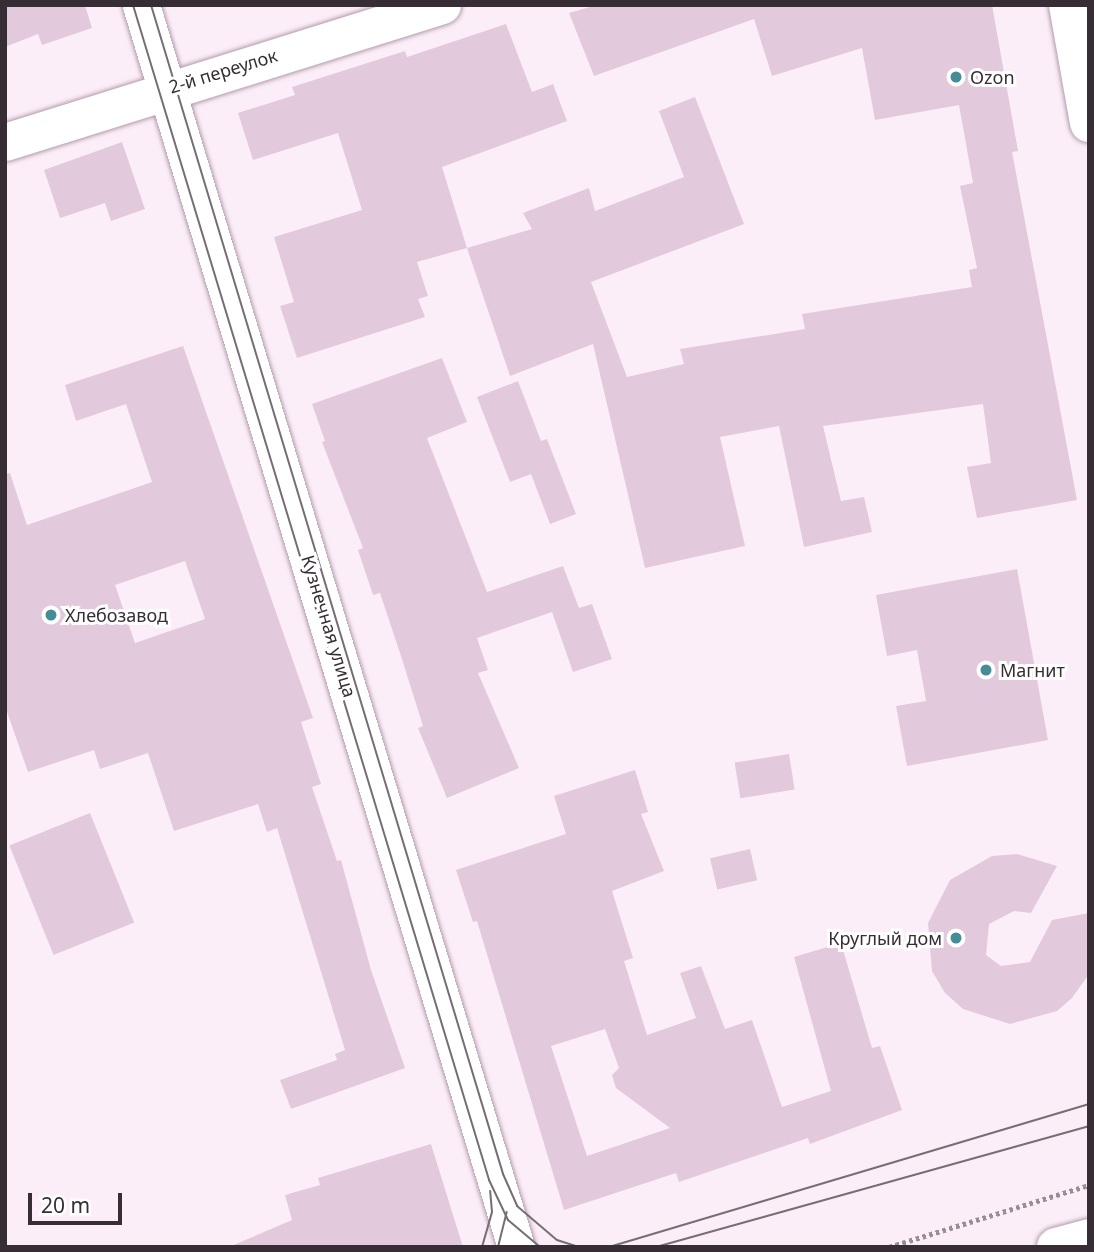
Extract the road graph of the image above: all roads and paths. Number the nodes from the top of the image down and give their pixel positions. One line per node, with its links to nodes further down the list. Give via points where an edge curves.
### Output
1 (141, 5): 4 (street, Кузнечная улица)
2 (442, 5): 4 (street, 2-й переулок)
3 (1068, 5): 5 (main road)
4 (166, 88): 6 (street, 2-й переулок); 9 (street, Кузнечная улица)
5 (1089, 123)
6 (5, 142)
7 (1089, 1185): 10 (path)
8 (1089, 1238): 11 (main road)
9 (516, 1247)
10 (889, 1247)
11 (1056, 1247)

